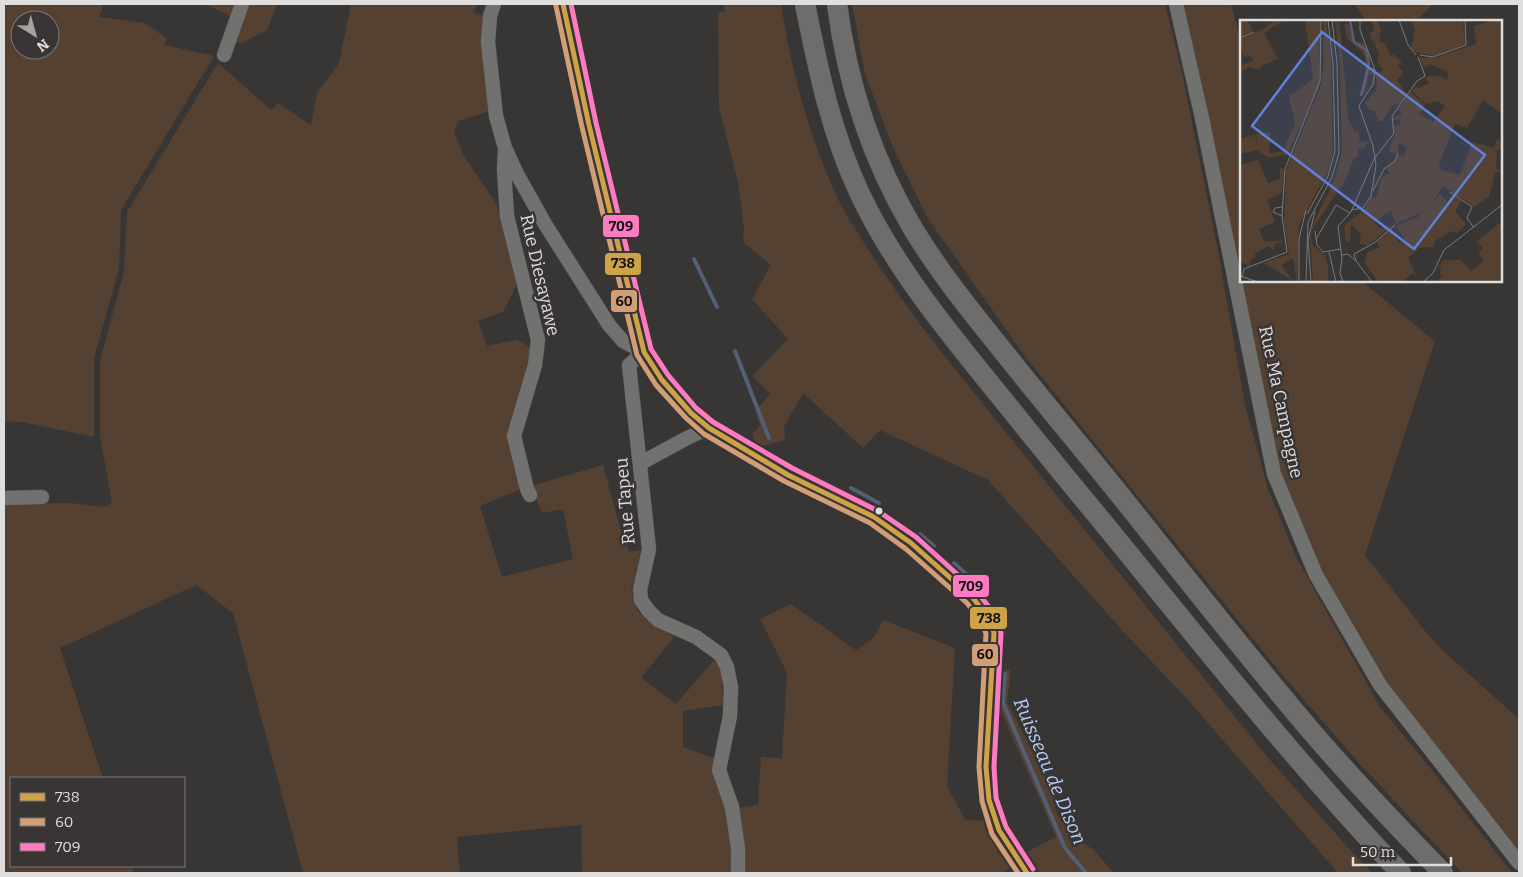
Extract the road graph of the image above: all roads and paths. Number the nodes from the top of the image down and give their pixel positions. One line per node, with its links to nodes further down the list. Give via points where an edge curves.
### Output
1 (242, 4): 8 (street)
2 (494, 4): 10 (street, Rue Diesayawe, via 488,42 496,116)
3 (563, 4): 11 (street)
4 (794, 4): 9 (highway)
5 (805, 4): 9 (highway)
6 (837, 4): 21 (highway, via 842,42 856,99 873,146 912,227 941,271 1318,739)
7 (1176, 4): 17 (street, Rue Ma Campagne, via 1274,474 1316,575 1380,685)
8 (224, 55)
9 (816, 60): 20 (highway, via 828,111 860,195 882,234 952,337 1296,759)
10 (505, 148): 11 (street, Rue Diesayawe, via 545,224 609,325 623,341); 14 (street, Rue Diesayawe, via 506,216 538,340 535,365 514,436)
11 (644, 352): 12 (street, via 662,380 691,413); 13 (street, Rue Tapeu, via 629,365)
12 (710, 428): 13 (street); 19 (street, via 788,474 874,517 911,543 973,598 990,620 994,633 986,767 989,800 999,830)
13 (641, 464): 18 (street, Rue Tapeu, via 649,549 640,590 641,600 658,620 696,637 721,655 727,666 731,687 730,716 719,770 732,806)
14 (530, 495)
15 (4, 498): 16 (street)
16 (42, 498)
17 (1519, 863)
18 (738, 873)
19 (1027, 873)
20 (1401, 873)
21 (1443, 873)

